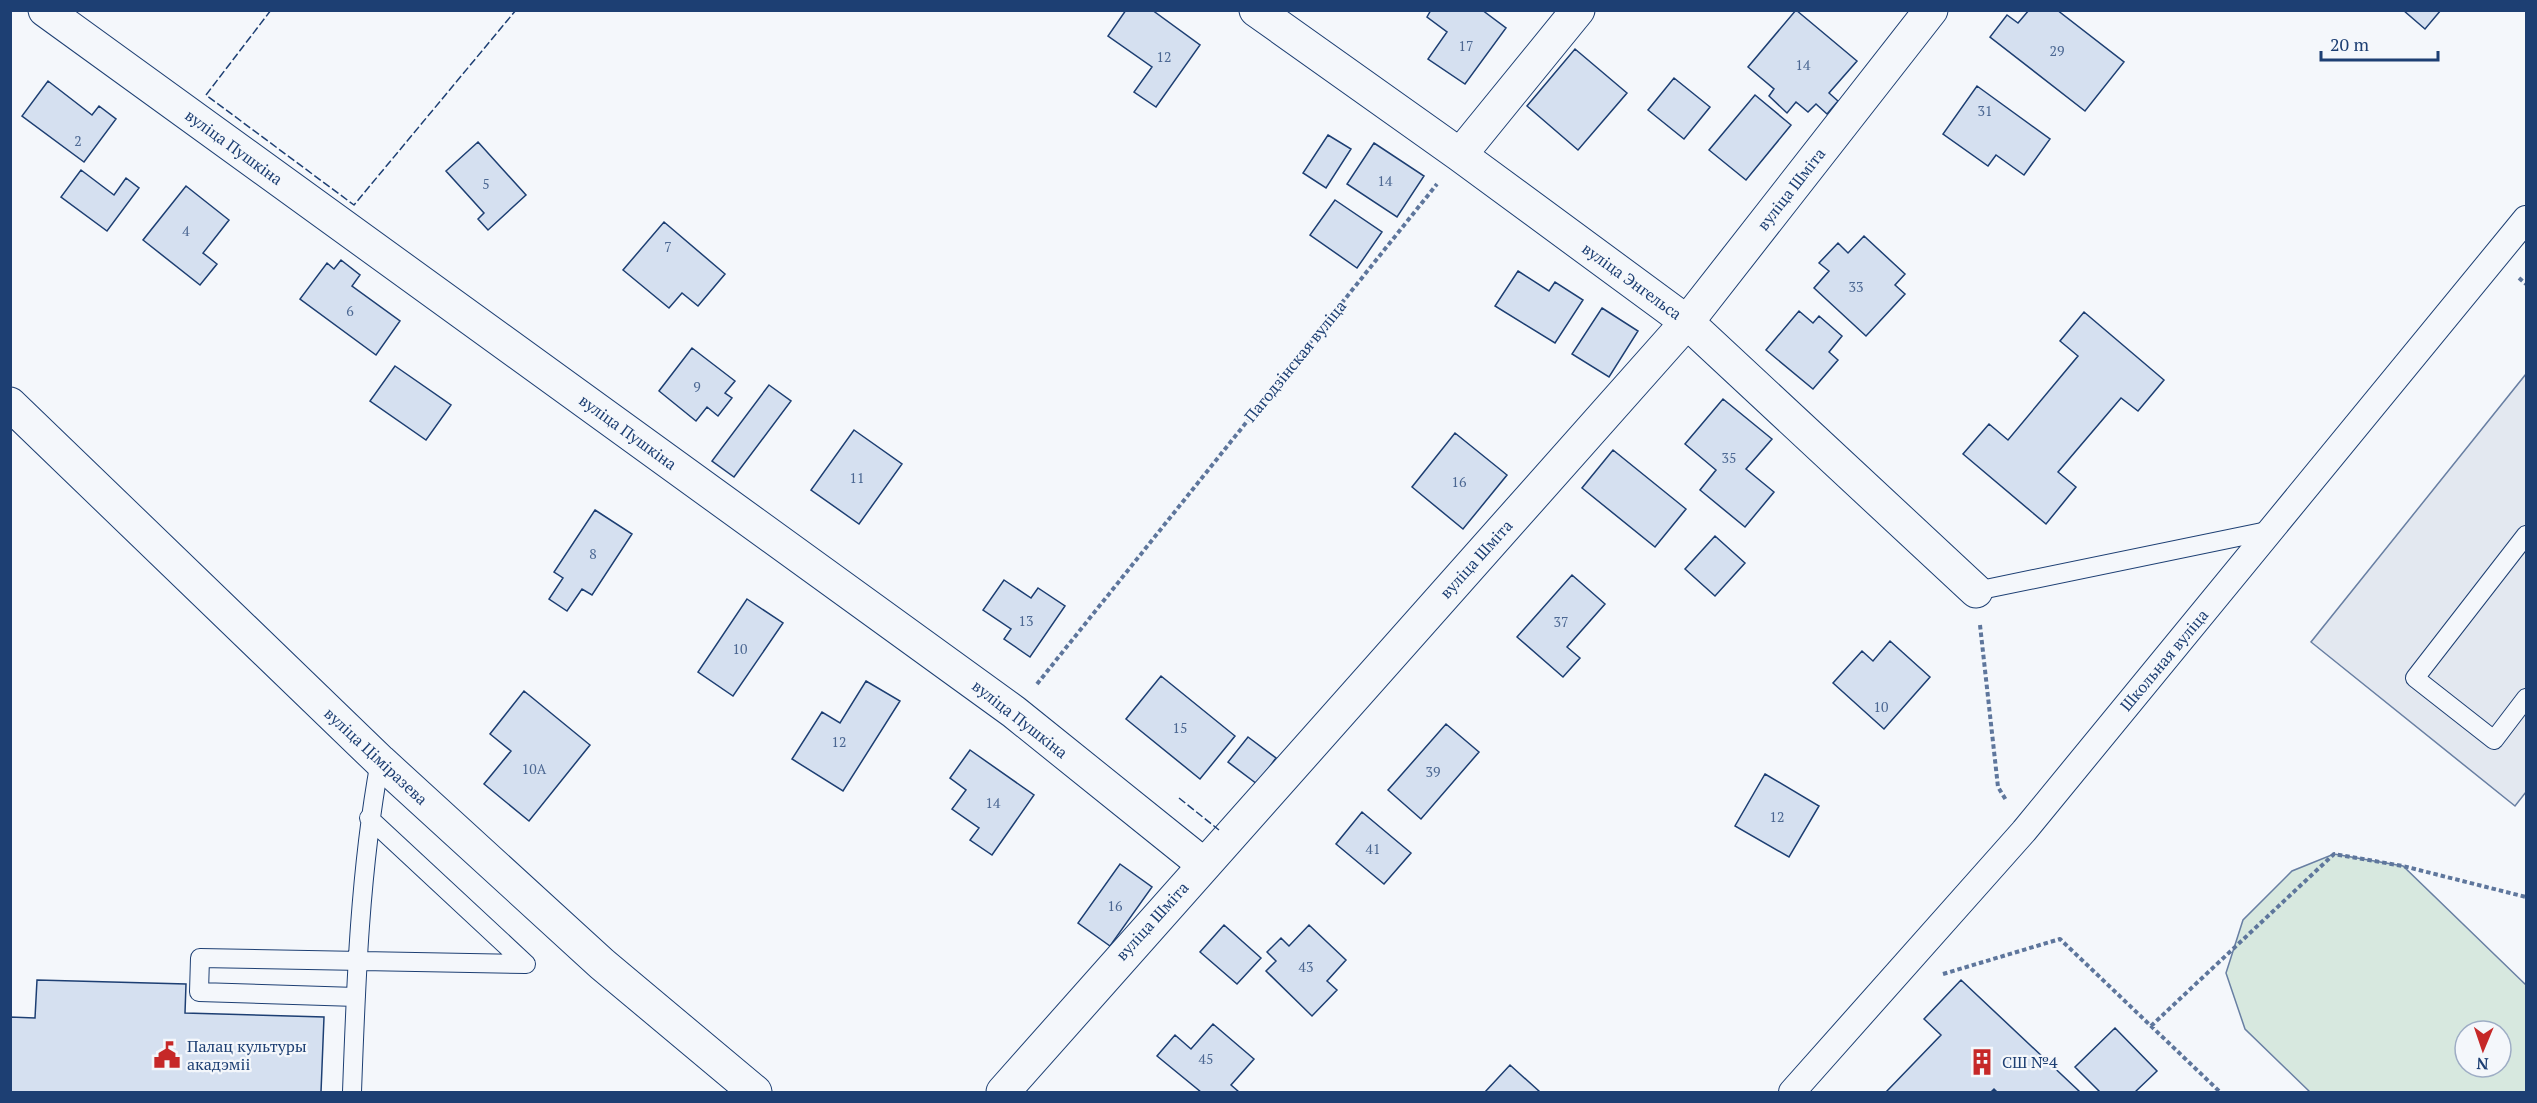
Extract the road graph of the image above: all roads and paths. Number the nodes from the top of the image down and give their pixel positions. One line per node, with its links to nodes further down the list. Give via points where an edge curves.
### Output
1 (45, 10): 13 (street, вуліца Пушкіна)
2 (1256, 10): 5 (street, вуліца Энгельса)
3 (1578, 10): 5 (street)
4 (1931, 10): 7 (street, вуліца Шміта)
5 (1460, 155): 7 (street, вуліца Энгельса); 13 (path, Пагодзінская вуліца)
6 (2526, 219): 9 (street, Школьная вуліца)
7 (1687, 321): 11 (street, вуліца Энгельса); 17 (street, вуліца Шміта)
8 (10, 405): 14 (street, вуліца Ціміразева)
9 (2272, 530): 11 (lane); 16 (street, Школьная вуліца)
10 (2526, 536): 12 (lane, via 2415,678 2494,740)
11 (1976, 591): 16 (path, via 1998,787)
12 (2526, 698)
13 (1014, 712): 17 (street, вуліца Пушкіна)
14 (380, 761): 15 (lane); 24 (street, вуліца Ціміразева, via 602,964)
15 (369, 818): 19 (lane); 19 (lane, via 526,964)
16 (2024, 831): 20 (street, Школьная вуліца)
17 (1203, 864): 25 (street, вуліца Шміта)
18 (2526, 897): 22 (path, via 2403,866 2334,854)
19 (357, 963): 21 (lane); 21 (lane, via 200,958 199,992)
20 (1901, 969): 22 (path, via 1921,981 2060,939); 26 (street, Школьная вуліца)
21 (356, 997): 23 (lane)
22 (2151, 1026): 27 (path)
23 (352, 1092)
24 (755, 1092)
25 (1003, 1092)
26 (1792, 1092)
27 (2220, 1092)

